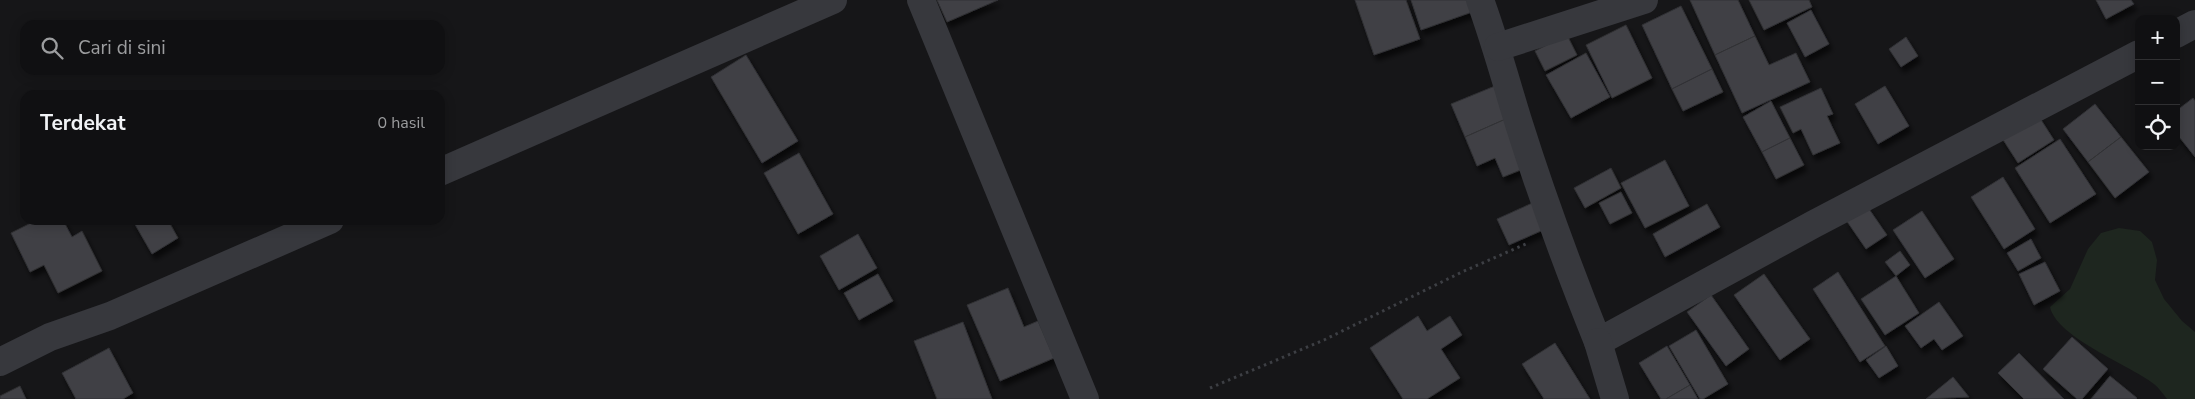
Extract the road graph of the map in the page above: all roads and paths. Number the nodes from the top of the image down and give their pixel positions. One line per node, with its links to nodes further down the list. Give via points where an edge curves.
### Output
1 (833, 0): 9 (street)
2 (921, 0): 15 (street)
3 (1480, 0): 7 (street)
4 (1644, 0): 7 (street)
5 (2195, 24): 6 (street)
6 (2180, 32)
7 (1498, 47): 11 (street, via 1519,123)
8 (2135, 56): 12 (street, via 1814,224)
9 (445, 170)
10 (319, 225): 13 (street, via 110,316 50,337)
11 (1556, 231): 12 (street); 14 (path, via 1462,272 1324,340)
12 (1598, 342): 16 (street)
13 (0, 362)
14 (1210, 388)
15 (1085, 399)
16 (1615, 399)

